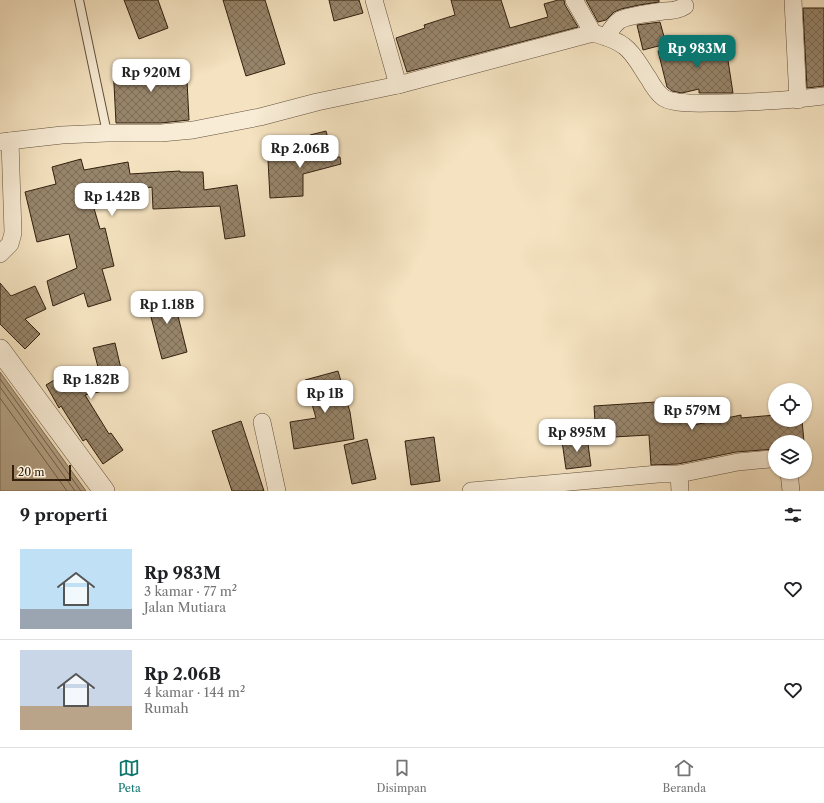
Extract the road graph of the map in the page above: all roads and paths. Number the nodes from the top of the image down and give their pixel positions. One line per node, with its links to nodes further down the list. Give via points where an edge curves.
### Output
1 (79, 0): 10 (lane)
2 (374, 0): 7 (street)
3 (574, 0): 6 (street)
4 (793, 0): 9 (street)
5 (685, 6): 6 (street, via 676,10 622,19)
6 (599, 35): 7 (street); 9 (street, via 623,45 632,53 663,98 699,103)
7 (398, 85): 10 (street, via 193,130)
8 (824, 96): 9 (street)
9 (798, 100)
10 (107, 133): 11 (street)
11 (5, 141): 12 (street, via 13,233 10,244)
12 (0, 254)
13 (0, 350): 18 (street)
14 (262, 422): 19 (street)
15 (768, 459): 16 (street, via 738,462)
16 (679, 474): 20 (street); 21 (street)
17 (790, 479): 22 (street)
18 (104, 491)
19 (277, 491)
20 (471, 491)
21 (680, 491)
22 (792, 491)

